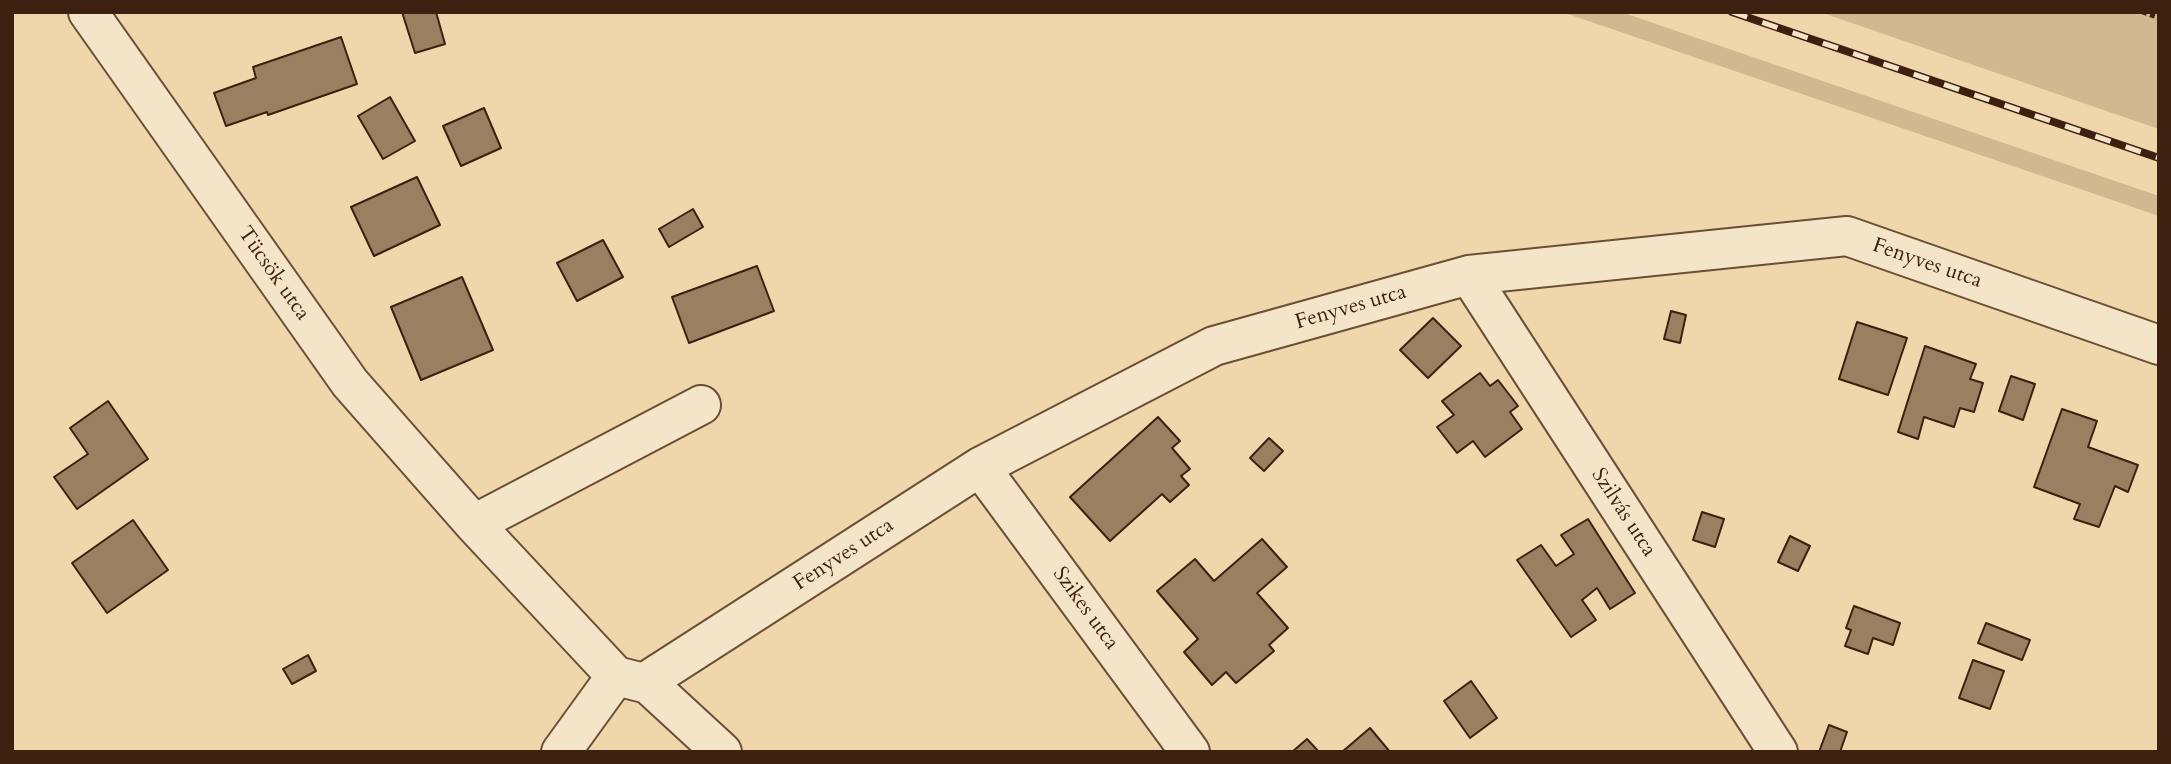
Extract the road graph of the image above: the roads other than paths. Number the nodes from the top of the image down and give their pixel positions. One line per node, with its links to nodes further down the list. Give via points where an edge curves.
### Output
1 (88, 12): 6 (street, Tücsök utca, via 350,383)
2 (1469, 275): 3 (street, Fenyves utca, via 1847,236); 5 (street, Fenyves utca, via 1214,346); 11 (street, Szilvás utca)
3 (2159, 345)
4 (701, 405): 6 (street)
5 (980, 467): 7 (street, Fenyves utca); 10 (street, Szikes utca)
6 (474, 524): 7 (street, Tücsök utca)
7 (631, 679): 8 (street); 9 (street, Tücsök utca)
8 (561, 752)
9 (722, 752)
10 (1190, 752)
11 (1778, 752)

